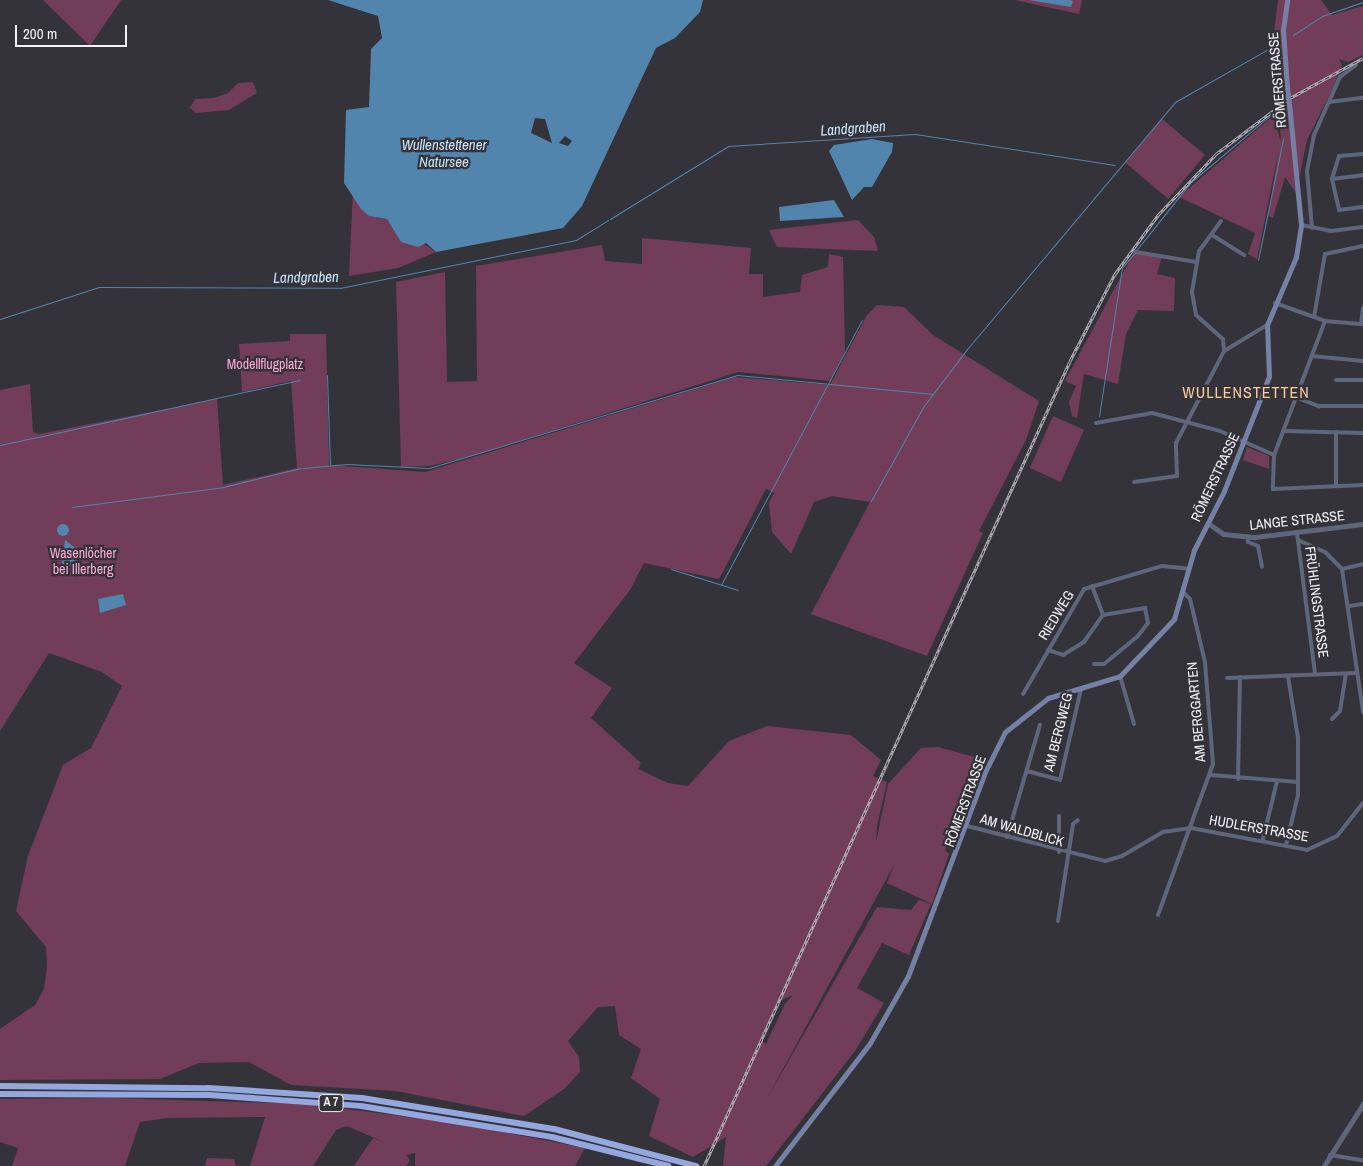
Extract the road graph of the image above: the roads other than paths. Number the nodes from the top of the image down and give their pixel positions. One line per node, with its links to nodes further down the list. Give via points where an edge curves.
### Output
1 (1287, 0): 10 (main road, RÖMERSTRASSE, bridge, via 1283,30)
2 (1356, 65): 4 (street, via 1340,77)
3 (1363, 98): 4 (street)
4 (1329, 102): 12 (street, via 1310,149 1307,171)
5 (1363, 154): 7 (street, via 1338,156)
6 (1363, 175): 7 (street)
7 (1332, 179): 8 (street, via 1340,210)
8 (1363, 208)
9 (1221, 221): 13 (street)
10 (1301, 225): 12 (street); 18 (main road, RÖMERSTRASSE, via 1296,257)
11 (1363, 227): 12 (street, via 1331,231)
12 (1312, 228)
13 (1212, 235): 16 (street); 17 (street)
14 (1363, 246): 20 (street, via 1325,254)
15 (1136, 252): 17 (street)
16 (1244, 254)
17 (1196, 262): 24 (street, via 1194,311 1204,326 1223,339)
18 (1275, 303): 20 (street); 23 (main road, RÖMERSTRASSE)
19 (1363, 308): 22 (street)
20 (1314, 317): 21 (street)
21 (1325, 321): 22 (street); 25 (street)
22 (1362, 324)
23 (1268, 325): 24 (street); 36 (main road, RÖMERSTRASSE, via 1270,376)
24 (1224, 352): 31 (street)
25 (1312, 356): 26 (street); 29 (street)
26 (1363, 361)
27 (1336, 380): 28 (street)
28 (1363, 380)
29 (1295, 398): 30 (street, via 1319,406); 33 (street)
30 (1363, 406)
31 (1189, 420): 32 (street, via 1142,412); 36 (street); 38 (street, via 1176,443 1178,476)
32 (1096, 422)
33 (1283, 431): 34 (street); 37 (street)
34 (1336, 432): 35 (street); 40 (street)
35 (1363, 433)
36 (1245, 441): 37 (street); 41 (main road, RÖMERSTRASSE)
37 (1274, 455): 40 (street, via 1273,489)
38 (1134, 482)
39 (1363, 485): 40 (street)
40 (1336, 486)
41 (1208, 523): 44 (street, LANGE STRASSE, via 1224,534); 48 (main road, RÖMERSTRASSE)
42 (1363, 524): 43 (street, LANGE STRASSE)
43 (1296, 533): 44 (street, LANGE STRASSE); 45 (street, FRÜHLINGSTRASSE)
44 (1248, 536): 47 (street, via 1248,542 1258,546)
45 (1298, 540): 49 (street, via 1325,552); 58 (street, FRÜHLINGSTRASSE)
46 (1363, 564): 49 (street)
47 (1262, 567)
48 (1189, 569): 50 (street, RIEDWEG, via 1162,566); 51 (main road, RÖMERSTRASSE)
49 (1342, 569): 53 (street)
50 (1092, 586): 54 (street); 55 (street, RIEDWEG, via 1080,595)
51 (1183, 592): 60 (main road, RÖMERSTRASSE, via 1170,626); 72 (street, AM BERGGARTEN, via 1190,599 1205,662 1213,749)
52 (1363, 604): 53 (street)
53 (1349, 606): 57 (street)
54 (1104, 615): 55 (street, via 1084,642 1063,655); 56 (street, via 1141,607 1148,623 1119,654 1104,664)
55 (1048, 650): 65 (street, RIEDWEG)
56 (1094, 664)
57 (1356, 673): 59 (street); 66 (street)
58 (1315, 674): 59 (street); 61 (street)
59 (1346, 674): 68 (street, via 1340,711)
60 (1120, 676): 64 (main road, RÖMERSTRASSE); 69 (street)
61 (1288, 676): 62 (street); 75 (street, via 1298,738)
62 (1240, 677): 63 (street); 73 (street)
63 (1227, 678)
64 (1081, 689): 71 (street, AM BERGWEG, via 1060,780); 79 (main road, RÖMERSTRASSE, via 1048,698 1005,732)
65 (1023, 694)
66 (1362, 705): 67 (street)
67 (1363, 712)
68 (1332, 718)
69 (1134, 724)
70 (1040, 725): 71 (street)
71 (1027, 771): 81 (street)
72 (1211, 775): 73 (street); 80 (street, AM BERGGARTEN)
73 (1238, 779): 74 (street)
74 (1277, 781): 75 (street); 82 (street)
75 (1298, 782): 83 (street, via 1296,814)
76 (1363, 803): 83 (street, HUDLERSTRASSE, via 1326,844 1307,850)
77 (1059, 816): 84 (street)
78 (1078, 820): 85 (street, AM WALDBLICK, via 1073,824)
79 (967, 826): 81 (street, AM WALDBLICK); 95 (main road, RÖMERSTRASSE, via 927,938 888,1014)
80 (1192, 828): 82 (street, HUDLERSTRASSE); 85 (street, AM WALDBLICK, via 1163,832 1115,860); 86 (street, AM BERGGARTEN)
81 (1007, 837): 84 (street, AM WALDBLICK)
82 (1263, 839): 83 (street, HUDLERSTRASSE)
83 (1286, 845)
84 (1059, 852): 85 (street, AM WALDBLICK)
85 (1071, 856): 87 (street, AM WALDBLICK)
86 (1158, 914)
87 (1058, 920)
88 (0, 1086): 94 (highway, A 7, via 260,1090 452,1111)
89 (0, 1094): 93 (highway, A 7, via 269,1098 465,1120)
90 (1363, 1104): 91 (street)
91 (1330, 1155): 92 (street); 96 (street)
92 (1363, 1160)
93 (668, 1166)
94 (696, 1166)
95 (775, 1166)
96 (1324, 1166)

